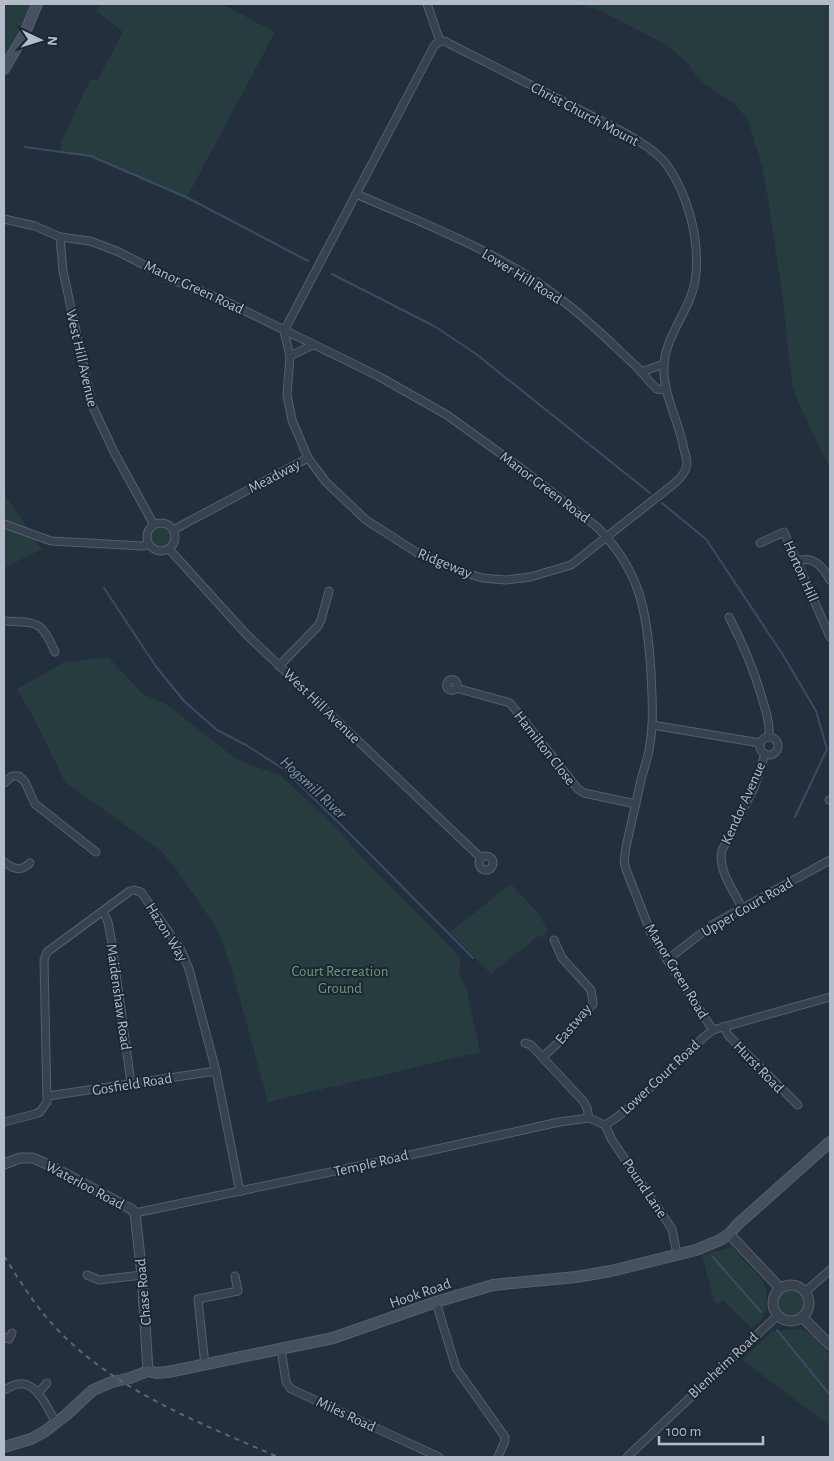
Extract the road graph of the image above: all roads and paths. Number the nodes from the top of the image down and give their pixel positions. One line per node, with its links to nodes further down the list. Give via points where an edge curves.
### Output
1 (37, 4): 4 (main road)
2 (427, 4): 3 (street)
3 (440, 42): 5 (street, via 434,46); 11 (street, Christ Church Mount, via 445,41 628,135 666,165 688,212 697,261 693,291 669,343)
4 (4, 69)
5 (356, 194): 8 (street); 12 (street, Lower Hill Road, via 472,245 520,271 559,298)
6 (4, 220): 7 (street, Manor Green Road, via 34,226)
7 (60, 237): 8 (street, Manor Green Road, via 90,241 119,252); 16 (street, West Hill Avenue, via 63,271 92,405)
8 (284, 331): 9 (street, Manor Green Road); 10 (street, Meadway)
9 (313, 345): 10 (street); 18 (street, Manor Green Road, via 404,390 448,416 522,469)
10 (290, 356): 14 (street, Meadway, via 288,401 292,420)
11 (664, 364): 12 (street); 13 (street, Christ Church Mount)
12 (641, 372): 13 (street, Lower Hill Road, via 657,389)
13 (666, 390): 18 (street, Christ Church Mount, via 683,443 687,463 684,473)
14 (308, 458): 17 (street, Meadway); 18 (street, Ridgeway, via 326,482 366,520 434,561 482,578 506,580 551,572 571,565)
15 (4, 524): 20 (street, via 51,541)
16 (154, 525): 17 (street, via 167,524); 20 (street, via 147,536)
17 (173, 530): 21 (street, via 175,538)
18 (606, 536): 31 (street, Manor Green Road, via 623,557 636,582 644,608 649,640)
19 (760, 543): 22 (street, Horton Hill, via 784,532)
20 (148, 544): 21 (street, via 160,552)
21 (169, 549): 29 (street, West Hill Avenue, via 239,627)
22 (797, 561): 23 (street, via 810,559 818,563); 27 (street, Horton Hill)
23 (830, 580)
24 (329, 591): 29 (street, via 322,620)
25 (729, 617): 32 (street, Kendor Avenue, via 755,674 769,722)
26 (4, 621): 28 (street, via 41,626)
27 (830, 637)
28 (55, 652)
29 (280, 666): 38 (street, West Hill Avenue)
30 (456, 688): 36 (street, Hamilton Close, via 510,703 584,793)
31 (652, 724): 33 (street, Kendor Avenue); 36 (street, Manor Green Road)
32 (769, 736): 33 (street, Kendor Avenue); 34 (street, Kendor Avenue, via 778,742 779,748 770,755)
33 (760, 743): 34 (street, Kendor Avenue)
34 (765, 754): 42 (street, Kendor Avenue, via 754,788 720,856 723,870)
35 (4, 783): 37 (street, via 12,776 19,776 35,804)
36 (636, 804): 45 (street, Manor Green Road, via 624,862 651,933)
37 (96, 852)
38 (481, 858)
39 (830, 860): 42 (street, Upper Court Road)
40 (4, 862): 41 (street, via 19,869)
41 (30, 864)
42 (742, 908): 45 (street, Upper Court Road, via 712,925)
43 (103, 911): 51 (street, Hazon Way, via 130,891 141,892 185,957); 52 (street, Maidenshaw Road, via 112,944); 53 (street, Hazon Way, via 47,952 44,960)
44 (554, 940): 50 (street, Eastway, via 562,958 591,990 593,1004)
45 (667, 960): 48 (street, Manor Green Road)
46 (830, 997): 47 (street, Lower Court Road)
47 (724, 1026): 48 (street, Lower Court Road); 54 (street, Hurst Road, via 728,1035)
48 (713, 1030): 57 (street, Lower Court Road, via 631,1106)
49 (525, 1043): 50 (street)
50 (543, 1057): 55 (street, via 583,1101)
51 (216, 1071): 52 (street, Gosfield Road); 60 (street, Hazon Way)
52 (132, 1083): 53 (street, Gosfield Road)
53 (48, 1096): 56 (street, via 40,1112)
54 (798, 1105)
55 (589, 1118): 57 (street); 60 (street, Temple Road)
56 (4, 1122)
57 (605, 1125): 63 (street, Pound Lane, via 672,1229)
58 (830, 1142): 62 (main road, Hook Road)
59 (4, 1164): 61 (street, Waterloo Road, via 20,1158 33,1158)
60 (240, 1192): 61 (street, Temple Road)
61 (135, 1213): 66 (street, Chase Road)
62 (729, 1234): 63 (main road, Hook Road, via 712,1245); 68 (street)
63 (677, 1254): 70 (main road, Hook Road, via 576,1277 493,1285)
64 (830, 1270): 69 (street)
65 (88, 1275): 66 (street, via 100,1280)
66 (142, 1275): 78 (street, Chase Road)
67 (235, 1276): 77 (street, via 238,1291 198,1299)
68 (780, 1288): 69 (street, via 794,1286); 71 (street, via 773,1299)
69 (805, 1292): 72 (street, via 808,1307)
70 (436, 1302): 76 (main road, Hook Road, via 333,1338); 85 (street, via 456,1368 504,1437)
71 (777, 1316): 72 (street, via 791,1321); 86 (street, Blenheim Road)
72 (802, 1317): 75 (street)
73 (12, 1333): 74 (street, via 9,1340)
74 (4, 1337)
75 (830, 1345)
76 (281, 1349): 77 (main road, Hook Road); 84 (street, Miles Road, via 286,1382 291,1389)
77 (205, 1365): 78 (main road, Hook Road, via 168,1372)
78 (148, 1371): 82 (main road, Hook Road, via 93,1390)
79 (47, 1383): 81 (street)
80 (4, 1390): 81 (street, via 23,1384)
81 (39, 1392): 82 (street)
82 (56, 1423): 83 (main road, Hook Road, via 31,1439)
83 (4, 1447)
84 (439, 1457)
85 (498, 1457)
86 (627, 1457)

